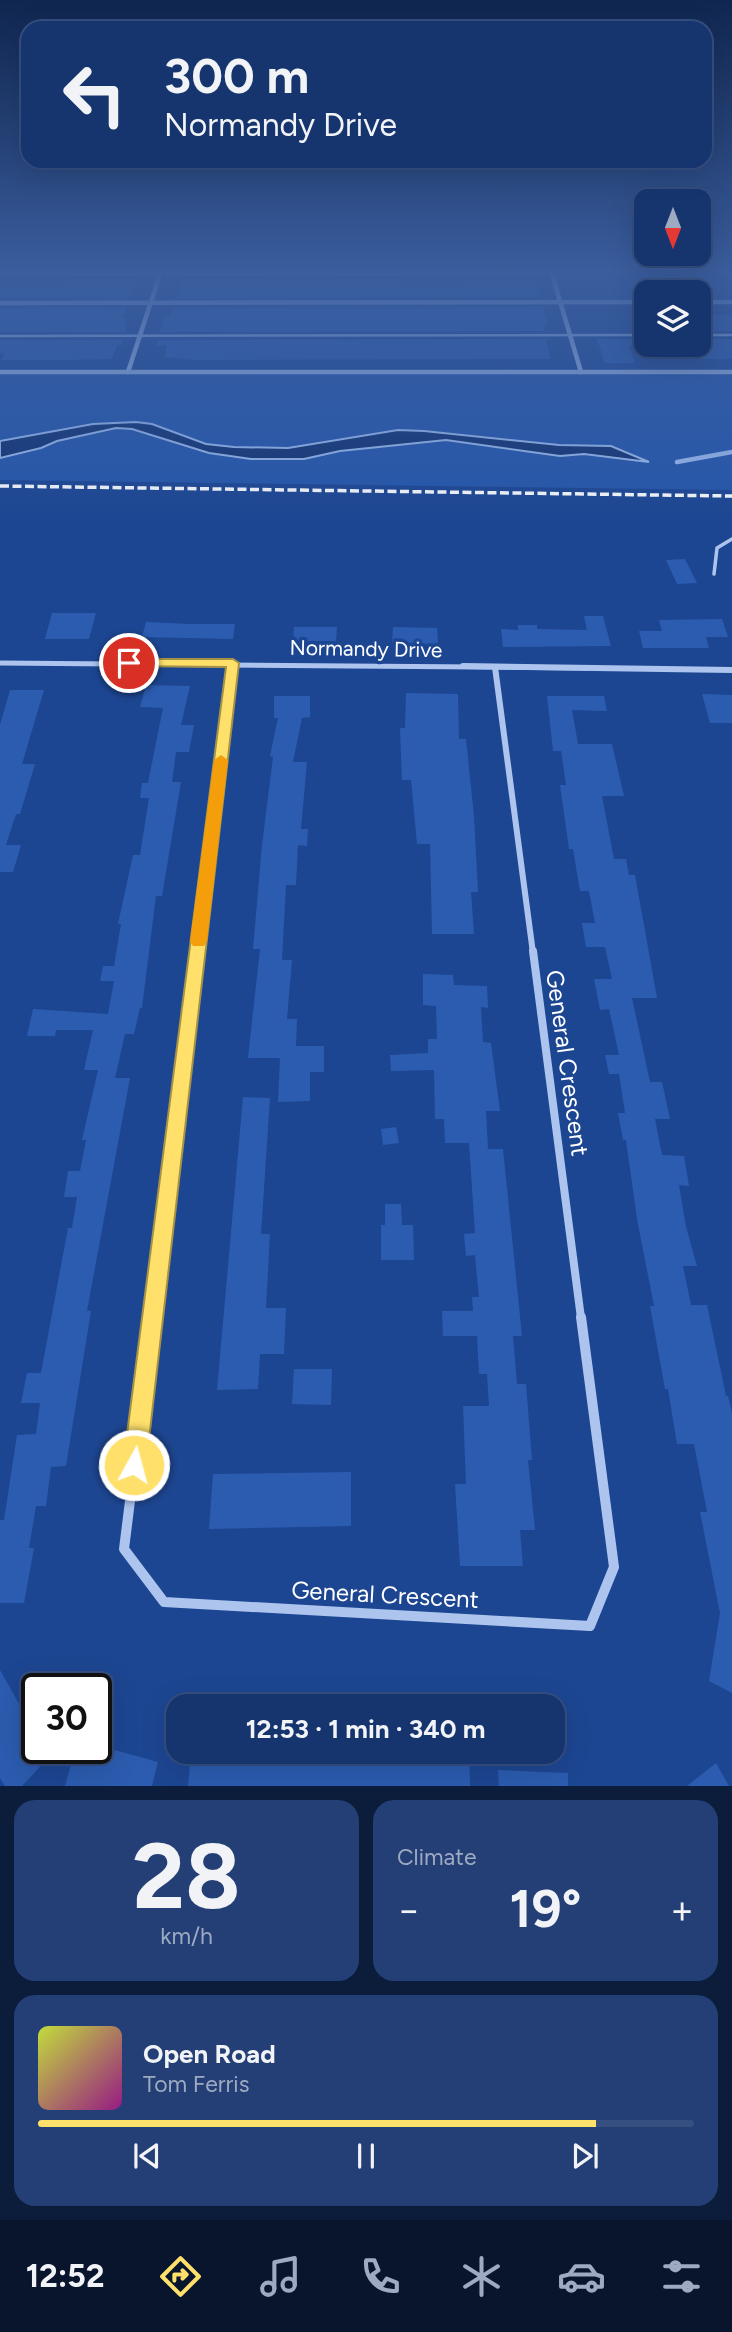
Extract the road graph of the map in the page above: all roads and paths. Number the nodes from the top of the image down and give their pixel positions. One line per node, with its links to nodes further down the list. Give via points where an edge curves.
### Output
1 (134, 354): 4 (street)
2 (575, 354): 5 (street)
3 (0, 372): 4 (street)
4 (128, 372): 5 (street)
5 (581, 372): 6 (street)
6 (732, 372)
7 (732, 539): 8 (lane, via 717,548)
8 (714, 574)
9 (0, 663): 10 (street, Normandy Drive)
10 (233, 663): 11 (street, Normandy Drive); 11 (street, General Crescent, via 124,1549 164,1602 590,1626 614,1567)
11 (495, 667): 12 (street, Normandy Drive)
12 (732, 670)

